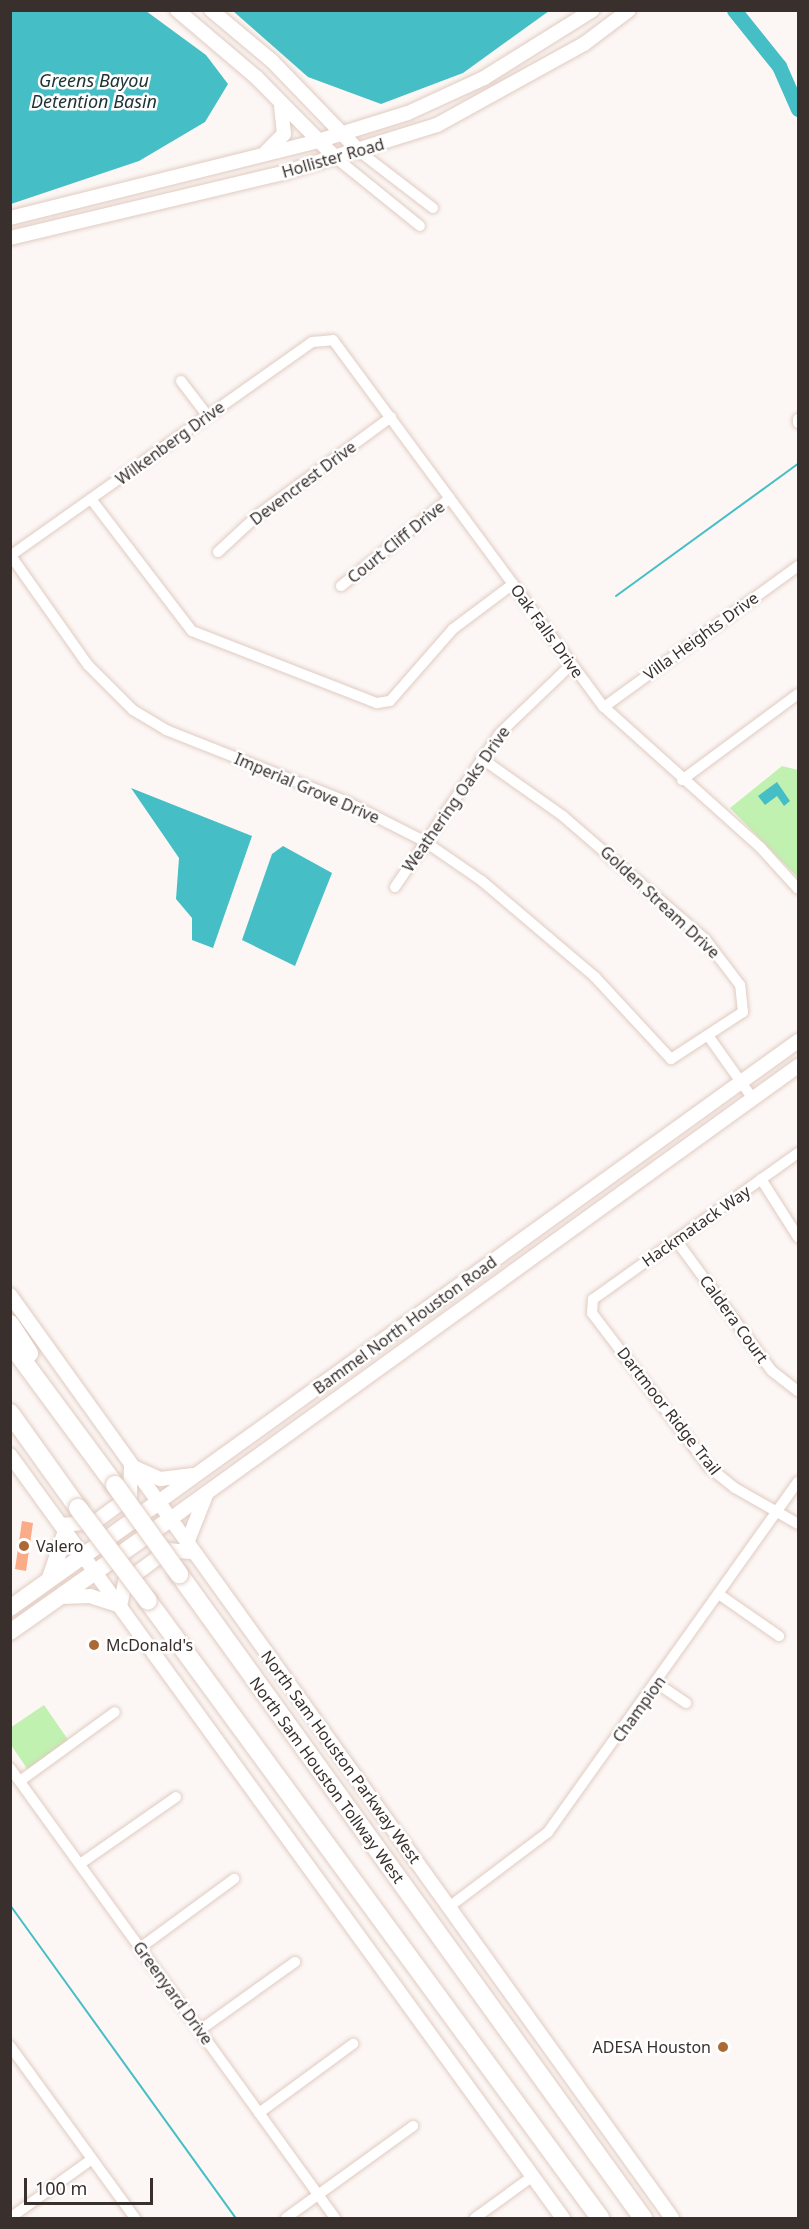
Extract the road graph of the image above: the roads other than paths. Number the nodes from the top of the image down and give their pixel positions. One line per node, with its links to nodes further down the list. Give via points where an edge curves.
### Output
1 (177, 10): 5 (main road)
2 (211, 10): 6 (main road, via 272,61)
3 (593, 10): 6 (main road, Hollister Road, via 475,83 429,105)
4 (629, 10): 8 (main road, Hollister Road, via 495,97 437,125)
5 (275, 96): 7 (main road); 9 (main road, via 284,111 284,134)
6 (343, 135): 7 (main road, Hollister Road); 8 (main road)
7 (318, 141): 9 (main road, Hollister Road); 10 (main road)
8 (360, 152): 10 (main road, Hollister Road); 12 (street)
9 (257, 157): 11 (main road, Hollister Road)
10 (336, 158): 14 (main road, Hollister Road); 15 (street)
11 (86, 200): 13 (main road, Hollister Road); 14 (main road)
12 (434, 208)
13 (10, 218)
14 (90, 218): 16 (main road, Hollister Road)
15 (420, 226)
16 (10, 238)
17 (333, 340): 19 (street, Wilkenberg Drive, via 312,342); 20 (street, Oak Falls Drive)
18 (181, 381): 19 (street)
19 (207, 415): 22 (street, Wilkenberg Drive)
20 (391, 417): 21 (street, Oak Falls Drive); 23 (street, Devencrest Drive, via 259,514)
21 (450, 498): 26 (street, Oak Falls Drive); 27 (street, Court Cliff Drive)
22 (91, 499): 24 (street, Wilkenberg Drive); 26 (street, via 185,626 377,703 390,701 453,629)
23 (218, 552)
24 (11, 556): 34 (street, Imperial Grove Drive, via 88,665 143,718 321,790)
25 (798, 566): 30 (street, Villa Heights Drive)
26 (513, 584): 28 (street, Oak Falls Drive)
27 (341, 586)
28 (572, 665): 30 (street, Oak Falls Drive); 32 (street, Weathering Oaks Drive, via 519,712)
29 (798, 694): 31 (street)
30 (604, 707): 33 (street, Oak Falls Drive)
31 (794, 707): 33 (street)
32 (481, 758): 34 (street, Weathering Oaks Drive); 37 (street, Golden Stream Drive, via 563,816 713,948 746,999 743,1012)
33 (682, 780): 36 (street, Oak Falls Drive, via 761,848)
34 (424, 842): 35 (street, Weathering Oaks Drive); 39 (street, Imperial Grove Drive, via 482,881 595,977)
35 (395, 886)
36 (798, 889)
37 (709, 1037): 39 (street, Golden Stream Drive); 41 (street)
38 (798, 1041): 41 (main road, Bammel North Houston Road)
39 (671, 1059)
40 (798, 1066): 42 (main road, Bammel North Houston Road)
41 (741, 1082): 42 (street); 45 (main road, Bammel North Houston Road)
42 (753, 1099): 48 (main road, Bammel North Houston Road)
43 (798, 1153): 44 (street, Hackmatack Way)
44 (761, 1179): 46 (street); 47 (street, Hackmatack Way)
45 (539, 1228): 48 (main road); 52 (main road, Bammel North Houston Road)
46 (798, 1237)
47 (676, 1240): 50 (street, Hackmatack Way); 55 (street, Caldera Court, via 772,1371)
48 (550, 1245): 54 (main road, Bammel North Houston Road)
49 (10, 1295): 59 (main road, North Sam Houston Parkway West)
50 (593, 1299): 64 (street, Dartmoor Ridge Trail, via 592,1312 709,1467 735,1488)
51 (10, 1324): 57 (highway)
52 (400, 1328): 54 (main road); 60 (main road, Bammel North Houston Road)
53 (10, 1343): 57 (highway, North Sam Houston Tollway West)
54 (412, 1345): 62 (main road, Bammel North Houston Road)
55 (798, 1391)
56 (10, 1413): 103 (highway, bridge)
57 (90, 1451): 104 (highway, North Sam Houston Tollway West, bridge)
58 (10, 1455): 67 (main road)
59 (131, 1465): 60 (main road, via 160,1479); 63 (main road, North Sam Houston Parkway West); 67 (main road, via 130,1496 95,1522)
60 (197, 1474): 63 (main road, Bammel North Houston Road)
61 (798, 1482): 64 (street, Champion)
62 (207, 1493): 65 (main road, Bammel North Houston Road); 68 (main road)
63 (157, 1503): 65 (main road, North Sam Houston Parkway West); 69 (main road, Bammel North Houston Road)
64 (779, 1510): 66 (street, Dartmoor Ridge Trail); 72 (street, Champion)
65 (169, 1520): 68 (main road, North Sam Houston Parkway West); 70 (main road, Bammel North Houston Road)
66 (798, 1524)
67 (63, 1528): 69 (main road); 71 (main road)
68 (190, 1548): 74 (main road, via 168,1550 125,1582); 86 (main road, North Sam Houston Parkway West)
69 (84, 1556): 70 (main road); 71 (main road, Bammel North Houston Road)
70 (95, 1572): 73 (main road, Bammel North Houston Road); 74 (main road)
71 (49, 1581): 75 (main road, Bammel North Houston Road)
72 (720, 1594): 77 (street); 78 (street, Champion)
73 (60, 1597): 74 (main road, via 90,1596); 76 (main road, Bammel North Houston Road)
74 (120, 1606): 95 (main road)
75 (10, 1608)
76 (10, 1632)
77 (779, 1636)
78 (658, 1684): 79 (street); 86 (street, Champion, via 549,1832)
79 (686, 1702)
80 (115, 1712): 82 (street)
81 (10, 1768): 82 (street, Greenyard Drive)
82 (20, 1781): 84 (street, Greenyard Drive)
83 (176, 1797): 84 (street)
84 (80, 1864): 87 (street, Greenyard Drive)
85 (234, 1879): 87 (street)
86 (449, 1907): 105 (main road, North Sam Houston Parkway West)
87 (140, 1948): 89 (street, Greenyard Drive)
88 (295, 1962): 89 (street)
89 (200, 2030): 92 (street, Greenyard Drive)
90 (353, 2044): 92 (street)
91 (10, 2046): 94 (street)
92 (260, 2113): 96 (street, Greenyard Drive)
93 (413, 2126): 96 (street)
94 (92, 2159): 97 (street); 98 (street)
95 (533, 2176): 101 (street); 102 (main road)
96 (318, 2195): 99 (street); 100 (street, Greenyard Drive)
97 (10, 2218)
98 (135, 2218)
99 (286, 2218)
100 (335, 2218)
101 (475, 2218)
102 (563, 2218)
103 (600, 2218)
104 (642, 2218)
105 (672, 2218)

